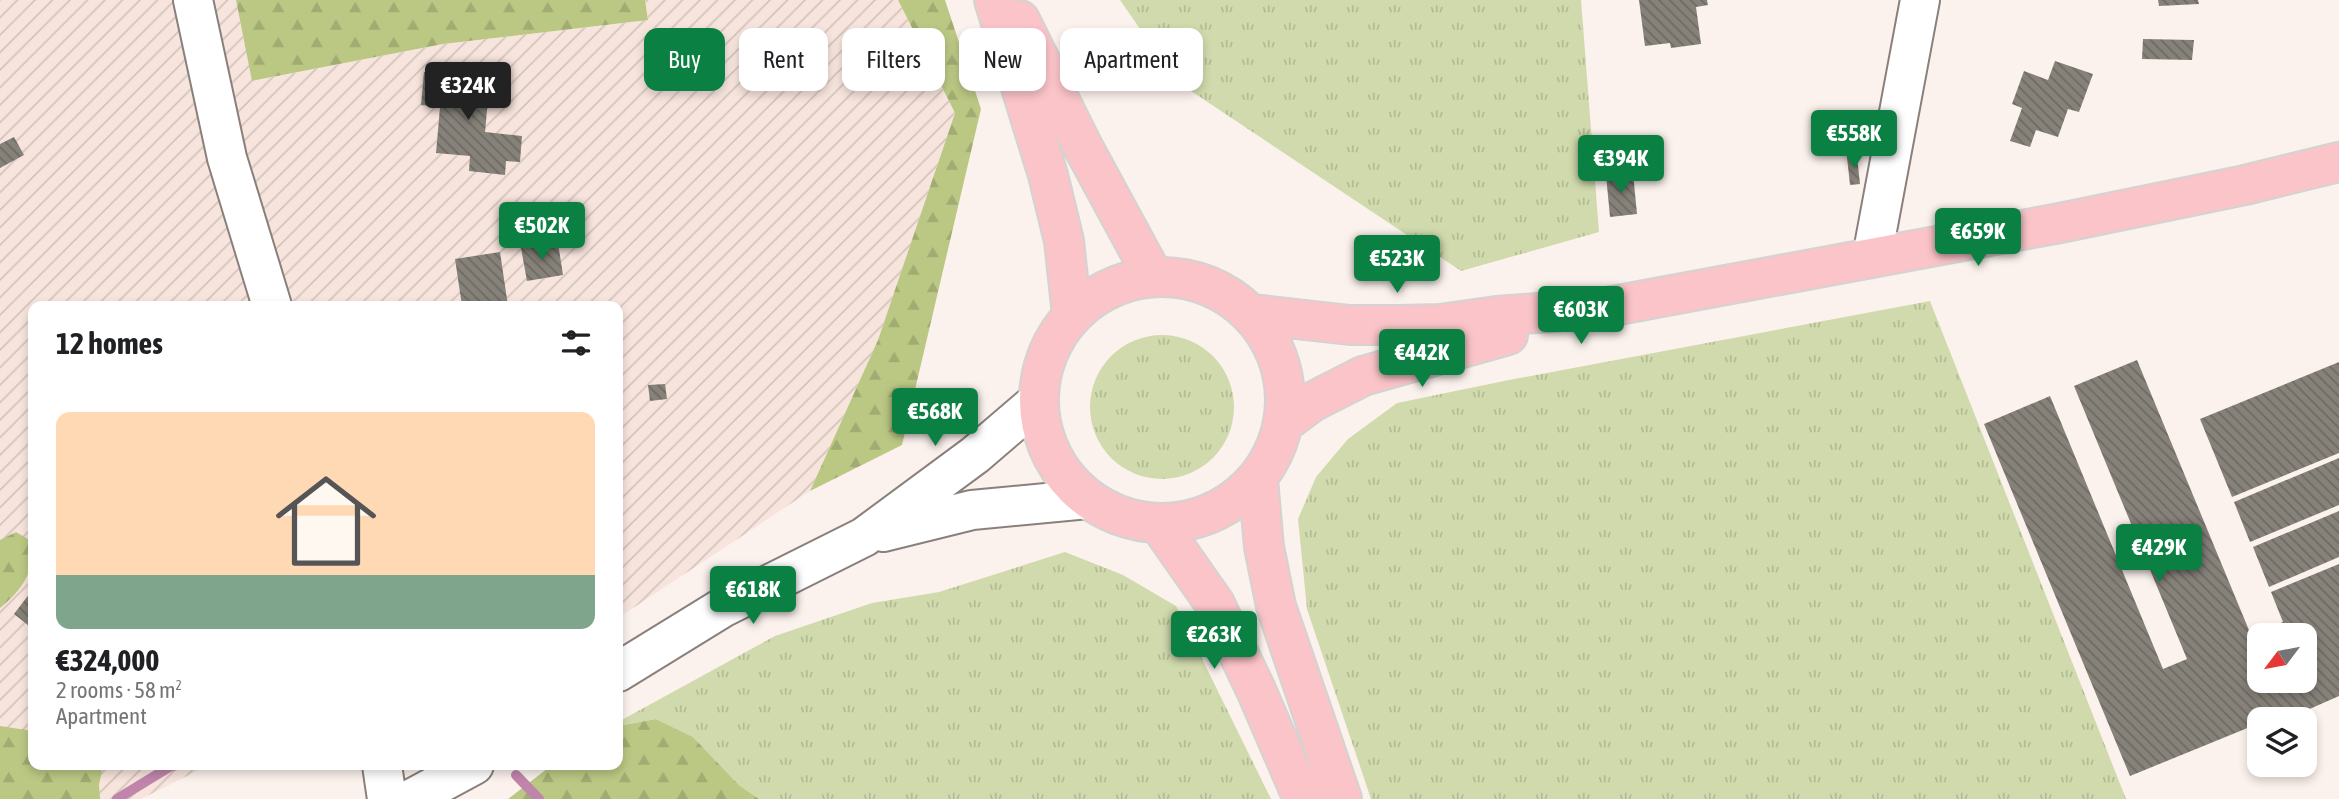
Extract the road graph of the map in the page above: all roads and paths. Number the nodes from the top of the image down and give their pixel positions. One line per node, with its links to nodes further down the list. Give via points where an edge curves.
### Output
1 (193, 0): 8 (street, via 227,158)
2 (994, 0): 11 (main road, via 1048,175 1064,241)
3 (1010, 0): 7 (main road)
4 (1920, 0): 6 (street)
5 (2339, 162): 6 (main road, via 2245,185)
6 (1872, 257): 9 (main road)
7 (1153, 276): 10 (main road, via 1189,279 1223,292); 11 (main road, via 1123,282 1096,295)
8 (270, 301)
9 (1602, 308): 10 (main road, via 1399,325 1350,325); 13 (main road, via 1363,376 1312,402)
10 (1252, 314): 13 (main road, via 1274,347 1282,371)
11 (1072, 315): 12 (main road, via 1053,341 1042,370)
12 (1038, 401): 15 (main road, via 1052,456 1067,480); 17 (street, via 975,455)
13 (1284, 423): 14 (main road, via 1279,443)
14 (1258, 479): 16 (main road, via 1238,499 1214,513 1187,522); 24 (main road, via 1264,547 1276,606)
15 (1088, 499): 16 (main road, via 1121,517); 17 (street, via 972,510)
16 (1159, 524): 23 (main road, via 1215,604)
17 (864, 537): 18 (street, via 722,608)
18 (623, 669)
19 (383, 770): 22 (street)
20 (461, 770): 21 (street)
21 (425, 796)
22 (387, 799)
23 (1303, 799)
24 (1342, 799)

